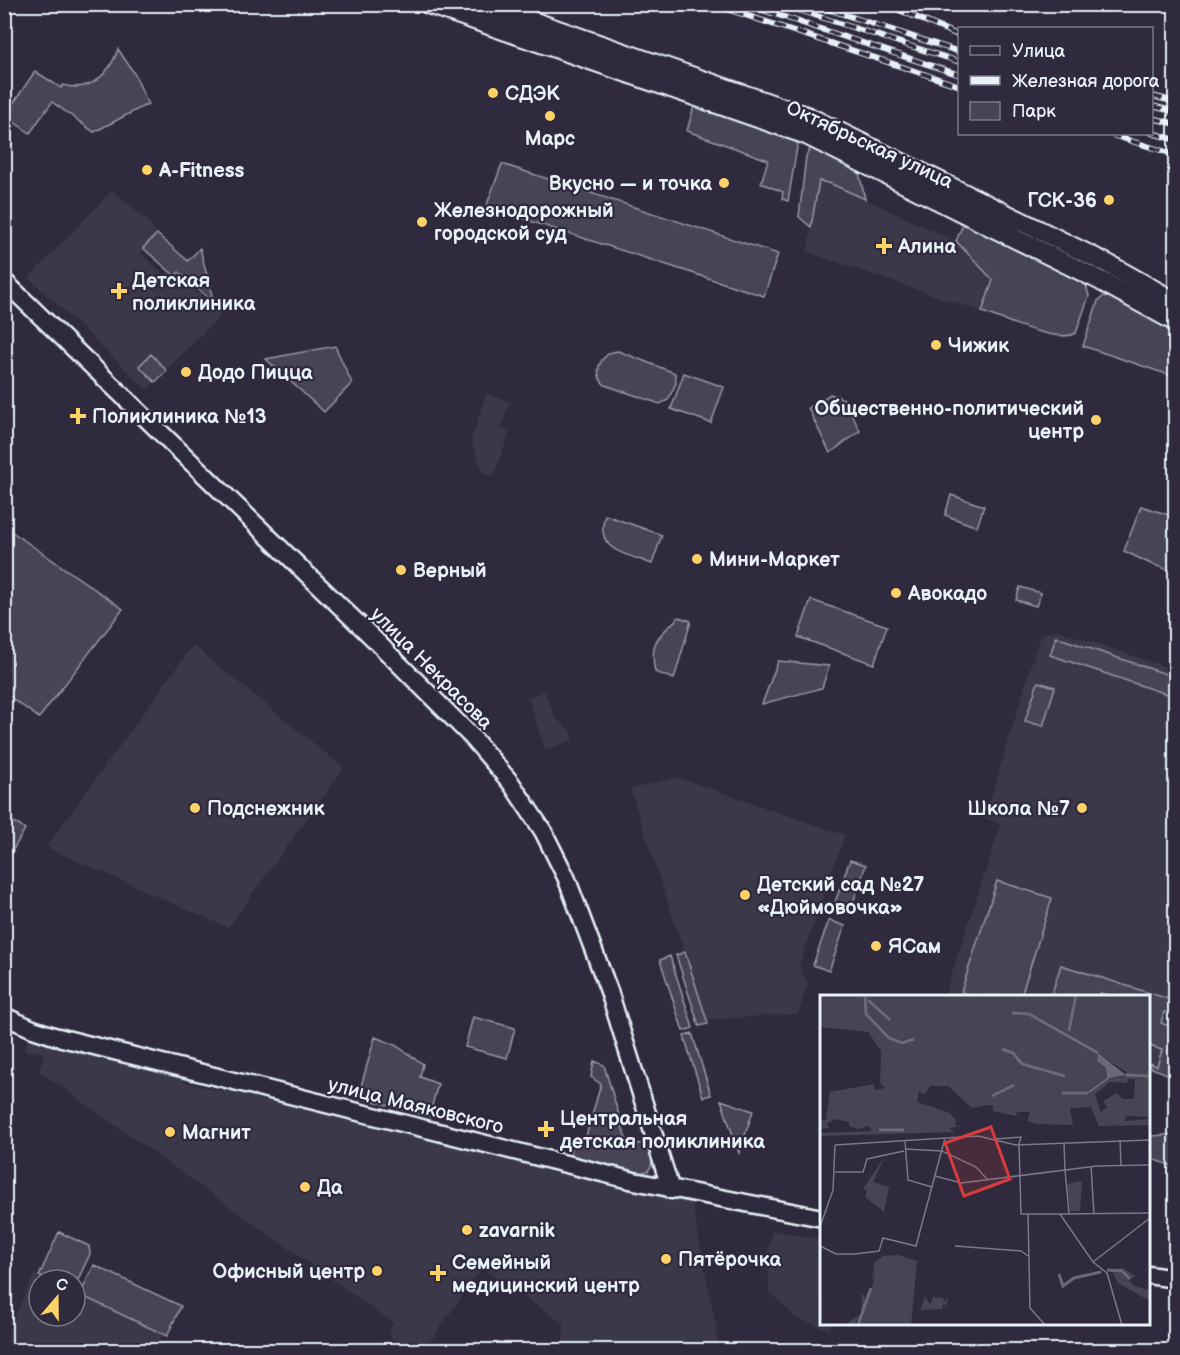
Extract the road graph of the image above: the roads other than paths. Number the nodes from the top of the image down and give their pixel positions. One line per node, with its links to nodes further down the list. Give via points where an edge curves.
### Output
1 (428, 4): 4 (main road, Октябрьская улица, via 804,134)
2 (483, 4): 4 (main road, Октябрьская улица, via 809,117 1108,264)
3 (4, 281): 6 (street, улица Некрасова, via 373,638 472,737 511,783 543,831 566,877 609,991)
4 (1172, 312)
5 (4, 1016): 6 (street, улица Маяковского, via 54,1035)
6 (671, 1190): 7 (street, улица Маяковского)
7 (820, 1218)
8 (1150, 1275): 9 (street)
9 (1176, 1279)

